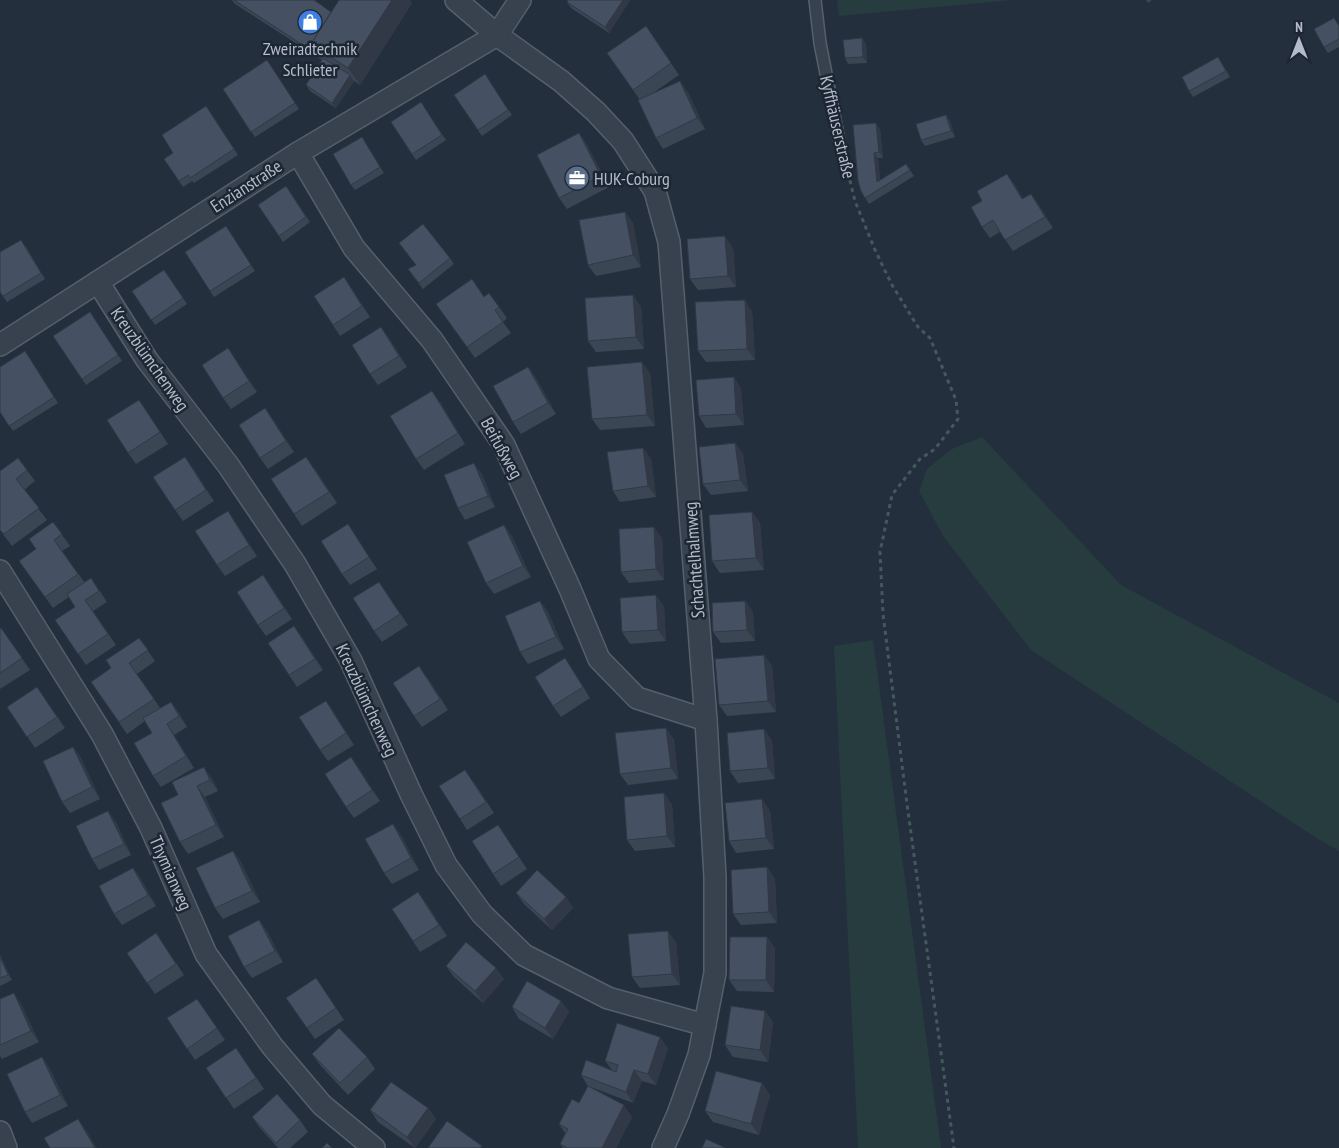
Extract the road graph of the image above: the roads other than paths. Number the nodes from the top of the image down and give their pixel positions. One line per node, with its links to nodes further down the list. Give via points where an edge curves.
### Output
1 (520, 0): 4 (street)
2 (815, 0): 5 (lane, Kyffhäuserstraße)
3 (458, 1): 4 (street, Schachtelhalmweg)
4 (497, 35): 6 (street, Enzianstraße); 10 (street, Schachtelhalmweg, via 561,80 596,112 623,141 655,191 669,242)
5 (839, 140)
6 (298, 153): 7 (street, Enzianstraße); 10 (street, Beifußweg, via 354,248 432,340 504,445 599,659 638,698)
7 (98, 282): 8 (street, Enzianstraße); 11 (street, Kreuzblümchenweg, via 147,360 228,465 294,564 351,661 446,866 482,914 524,955 608,998)
8 (0, 345)
9 (0, 571): 14 (street, Thymianweg, via 102,734 151,828 206,954 272,1046 322,1105)
10 (706, 720): 11 (street, Schachtelhalmweg, via 715,886 715,973)
11 (705, 1025): 15 (street, Schachtelhalmweg, via 699,1055)
12 (0, 1132): 13 (street)
13 (6, 1148)
14 (374, 1148)
15 (663, 1148)

